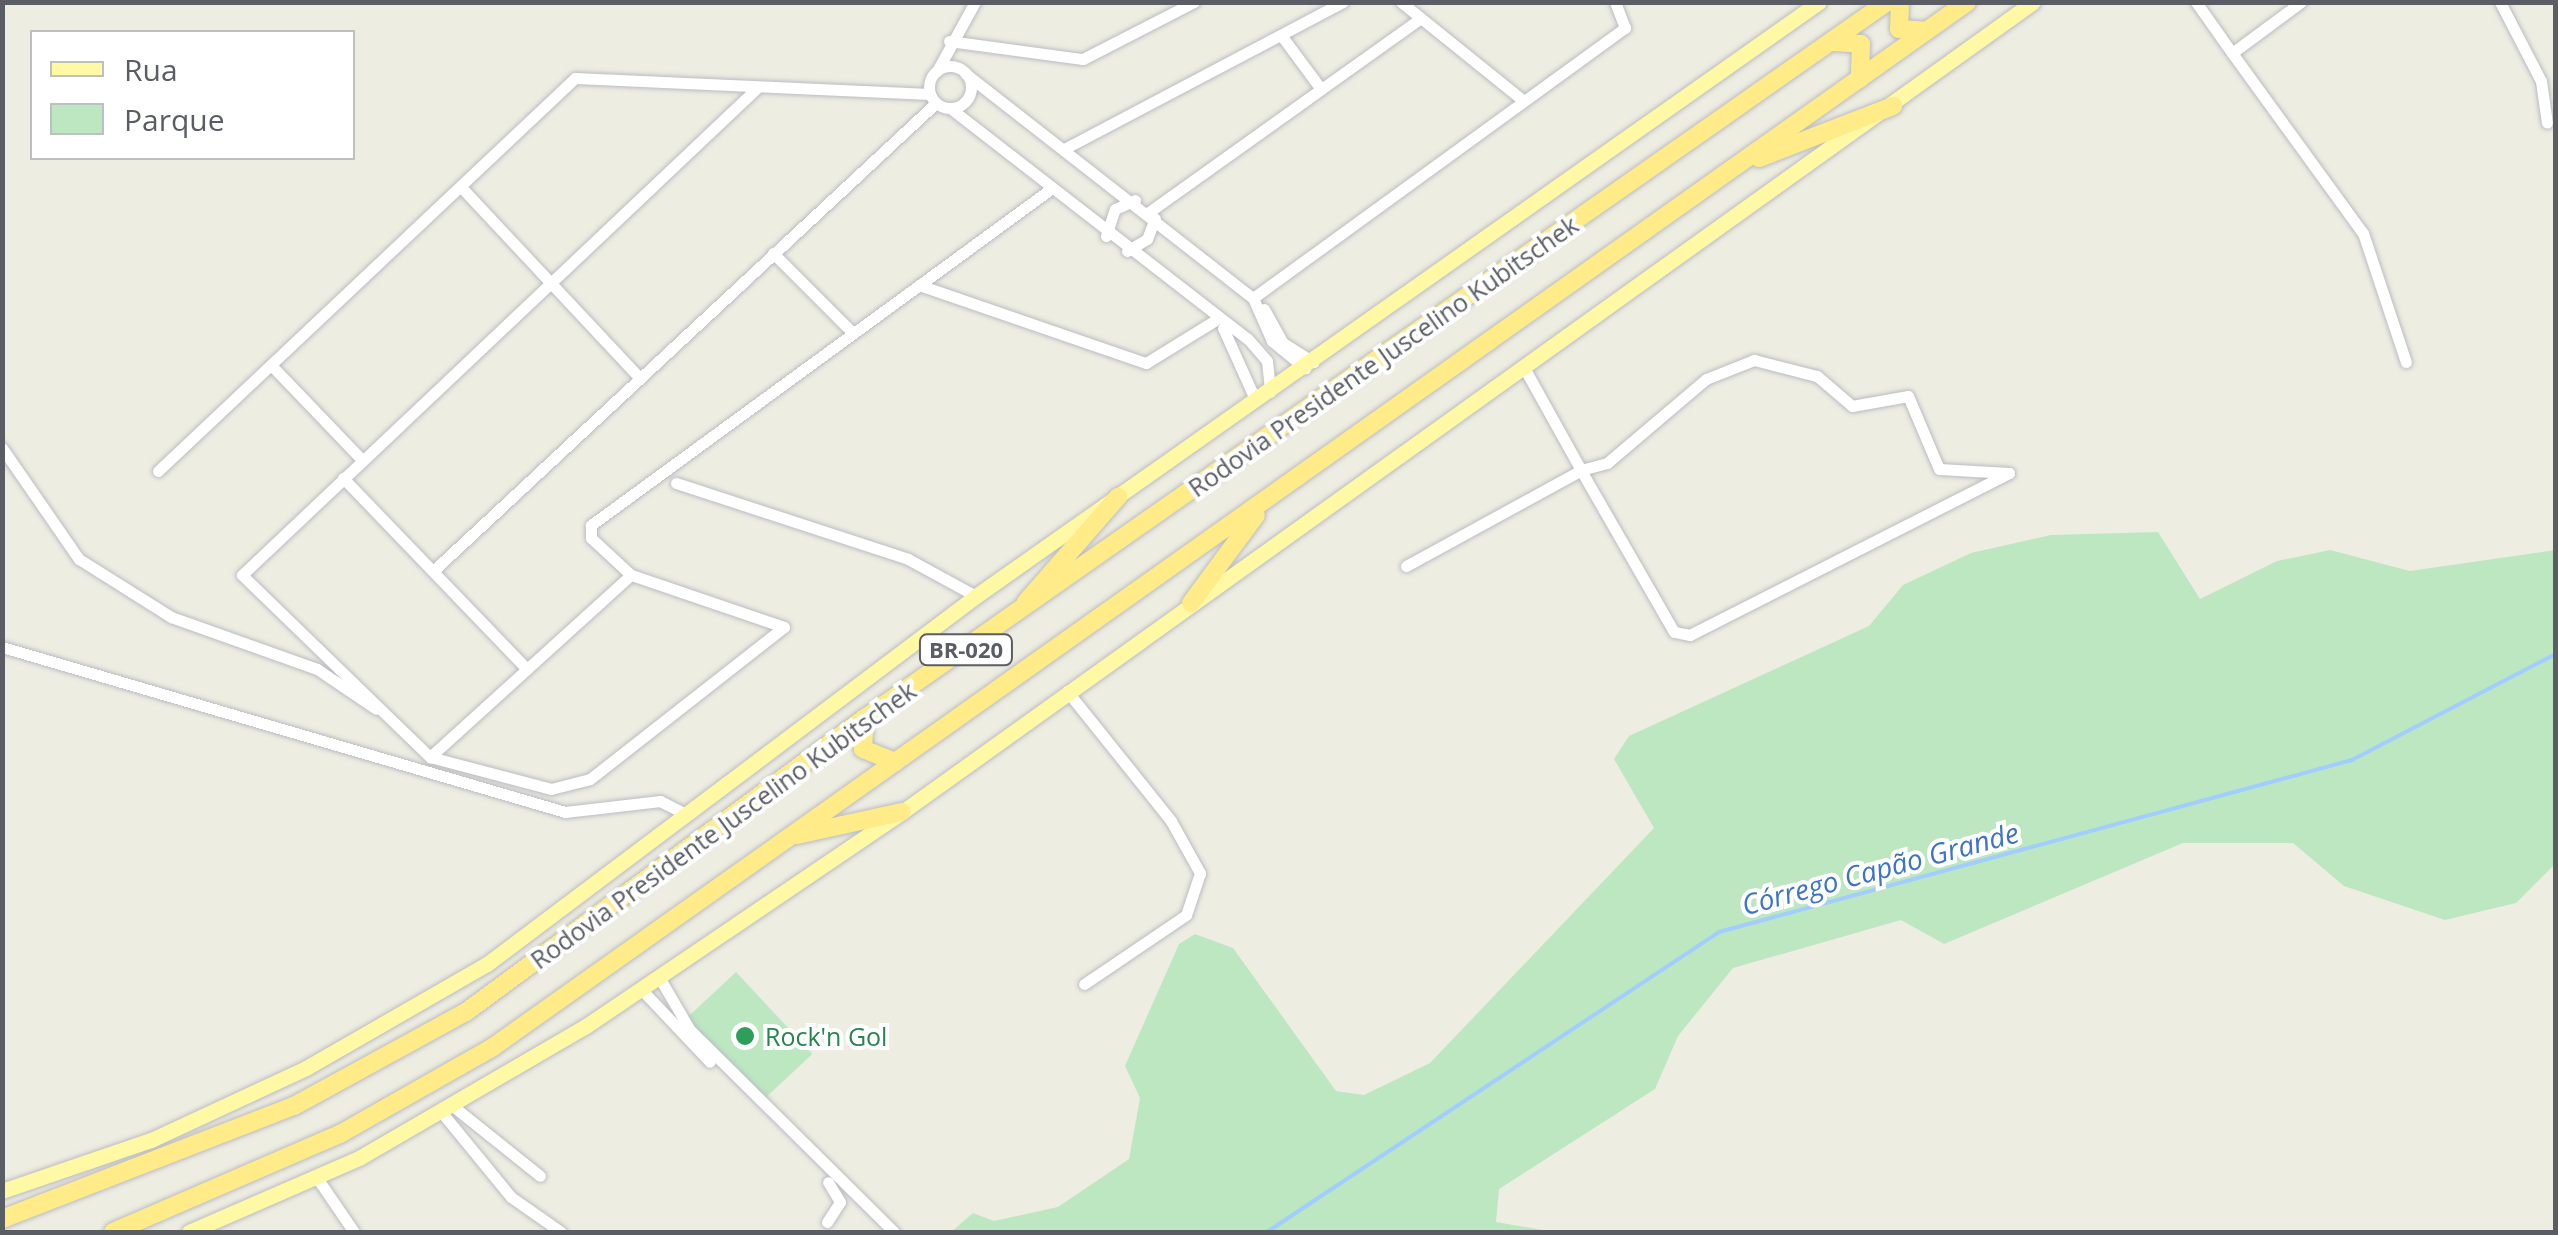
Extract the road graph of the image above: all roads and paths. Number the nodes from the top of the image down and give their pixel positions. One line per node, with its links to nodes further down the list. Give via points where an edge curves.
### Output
1 (975, 2): 17 (street)
2 (1344, 2): 16 (street)
3 (1401, 2): 14 (street)
4 (1615, 2): 25 (street, via 1624,28)
5 (1819, 2): 50 (main road)
6 (1887, 2): 18 (highway, Rodovia Presidente Juscelino Kubitschek / BR-020)
7 (1900, 2): 15 (highway, via 1900,29)
8 (1967, 2): 15 (highway, Rodovia Presidente Juscelino Kubitschek / BR-020)
9 (2033, 2): 27 (main road)
10 (2196, 2): 19 (street)
11 (2301, 2): 19 (street)
12 (2500, 2): 29 (street, via 2541,81)
13 (1194, 3): 17 (street, via 1083,59)
14 (1420, 19): 24 (street); 25 (street)
15 (1929, 30): 22 (highway, Rodovia Presidente Juscelino Kubitschek / BR-020)
16 (1281, 35): 24 (street); 30 (street)
17 (950, 41): 20 (street); 21 (street)
18 (1828, 43): 22 (highway, via 1861,44); 67 (highway, Rodovia Presidente Juscelino Kubitschek / BR-020)
19 (2232, 53): 48 (street, via 2363,233)
20 (937, 71): 21 (street); 26 (street)
21 (961, 71): 28 (street, via 970,94); 30 (street)
22 (1860, 79): 31 (highway, Rodovia Presidente Juscelino Kubitschek / BR-020)
23 (758, 87): 26 (street); 32 (street, via 578,77); 39 (street)
24 (1321, 90): 35 (street)
25 (1520, 98): 41 (street)
26 (933, 99): 28 (street); 38 (street)
27 (1894, 106): 31 (highway); 51 (main road)
28 (950, 108): 33 (street)
29 (2548, 124)
30 (1064, 149): 34 (street)
31 (1735, 167): 61 (highway, Rodovia Presidente Juscelino Kubitschek / BR-020)
32 (461, 187): 39 (street); 49 (street)
33 (1048, 192): 36 (street); 40 (street)
34 (1135, 200): 35 (street); 36 (street, via 1115,209)
35 (1152, 215): 37 (street, via 1148,239); 41 (street)
36 (1106, 236): 37 (street)
37 (1126, 252): 42 (street)
38 (773, 253): 44 (street); 52 (street)
39 (550, 282): 52 (street); 55 (street)
40 (919, 285): 42 (street, via 1146,363); 44 (street)
41 (1256, 302): 43 (street); 50 (street, via 1283,343)
42 (1219, 325): 45 (street); 53 (street)
43 (1265, 328): 45 (street); 46 (street)
44 (853, 333): 64 (street, via 595,521 592,538)
45 (1248, 339): 47 (street)
46 (1272, 341): 47 (street); 50 (street)
47 (1259, 349): 53 (street)
48 (2406, 362)
49 (271, 365): 55 (street); 57 (street)
50 (1309, 365): 53 (main road)
51 (1523, 366): 56 (street); 66 (main road)
52 (640, 378): 63 (street)
53 (1263, 396): 60 (main road)
54 (2, 448): 72 (street, via 79,559 171,617 318,669)
55 (362, 460): 58 (street)
56 (1581, 470): 56 (street, via 1606,463 1706,378 1754,360 1818,376 1852,406 1908,396 1939,469 2009,473 1690,635 1665,624); 62 (street)
57 (158, 471)
58 (342, 478): 63 (street); 72 (street, via 246,568 245,584 316,638)
59 (676, 483): 65 (street, via 908,559)
60 (1118, 496): 65 (main road); 67 (highway)
61 (1266, 502): 66 (highway); 74 (highway, Rodovia Presidente Juscelino Kubitschek / BR-020)
62 (1406, 566)
63 (432, 572): 69 (street)
64 (631, 575): 69 (street); 73 (street, via 784,627 572,789)
65 (976, 596): 76 (main road)
66 (1191, 603): 70 (main road)
67 (1010, 620): 71 (highway, Rodovia Presidente Juscelino Kubitschek / BR-020)
68 (2, 647): 76 (street, via 565,812 660,801)
69 (527, 669): 73 (street)
70 (1067, 691): 75 (main road); 79 (street, via 1172,821 1200,874 1186,916)
71 (865, 718): 74 (highway, via 863,749); 85 (highway, Rodovia Presidente Juscelino Kubitschek / BR-020, via 436,1031 294,1106)
72 (396, 723): 73 (street)
73 (430, 757)
74 (896, 762): 77 (highway, Rodovia Presidente Juscelino Kubitschek / BR-020)
75 (902, 812): 77 (highway); 78 (main road)
76 (684, 814): 84 (main road, via 487,964 380,1031 151,1140)
77 (787, 838): 88 (highway, Rodovia Presidente Juscelino Kubitschek / BR-020, via 434,1083)
78 (659, 977): 80 (main road); 92 (street, via 690,1030)
79 (1084, 984)
80 (641, 989): 81 (main road); 86 (street, via 839,1196)
81 (448, 1110): 82 (street); 83 (main road); 91 (street, via 487,1173)
82 (540, 1176)
83 (316, 1178): 87 (main road); 90 (street)
84 (2, 1191)
85 (2, 1219)
86 (827, 1222)
87 (210, 1229): 89 (main road)
88 (114, 1232)
89 (189, 1232)
90 (354, 1232)
91 (561, 1232)
92 (894, 1232)

